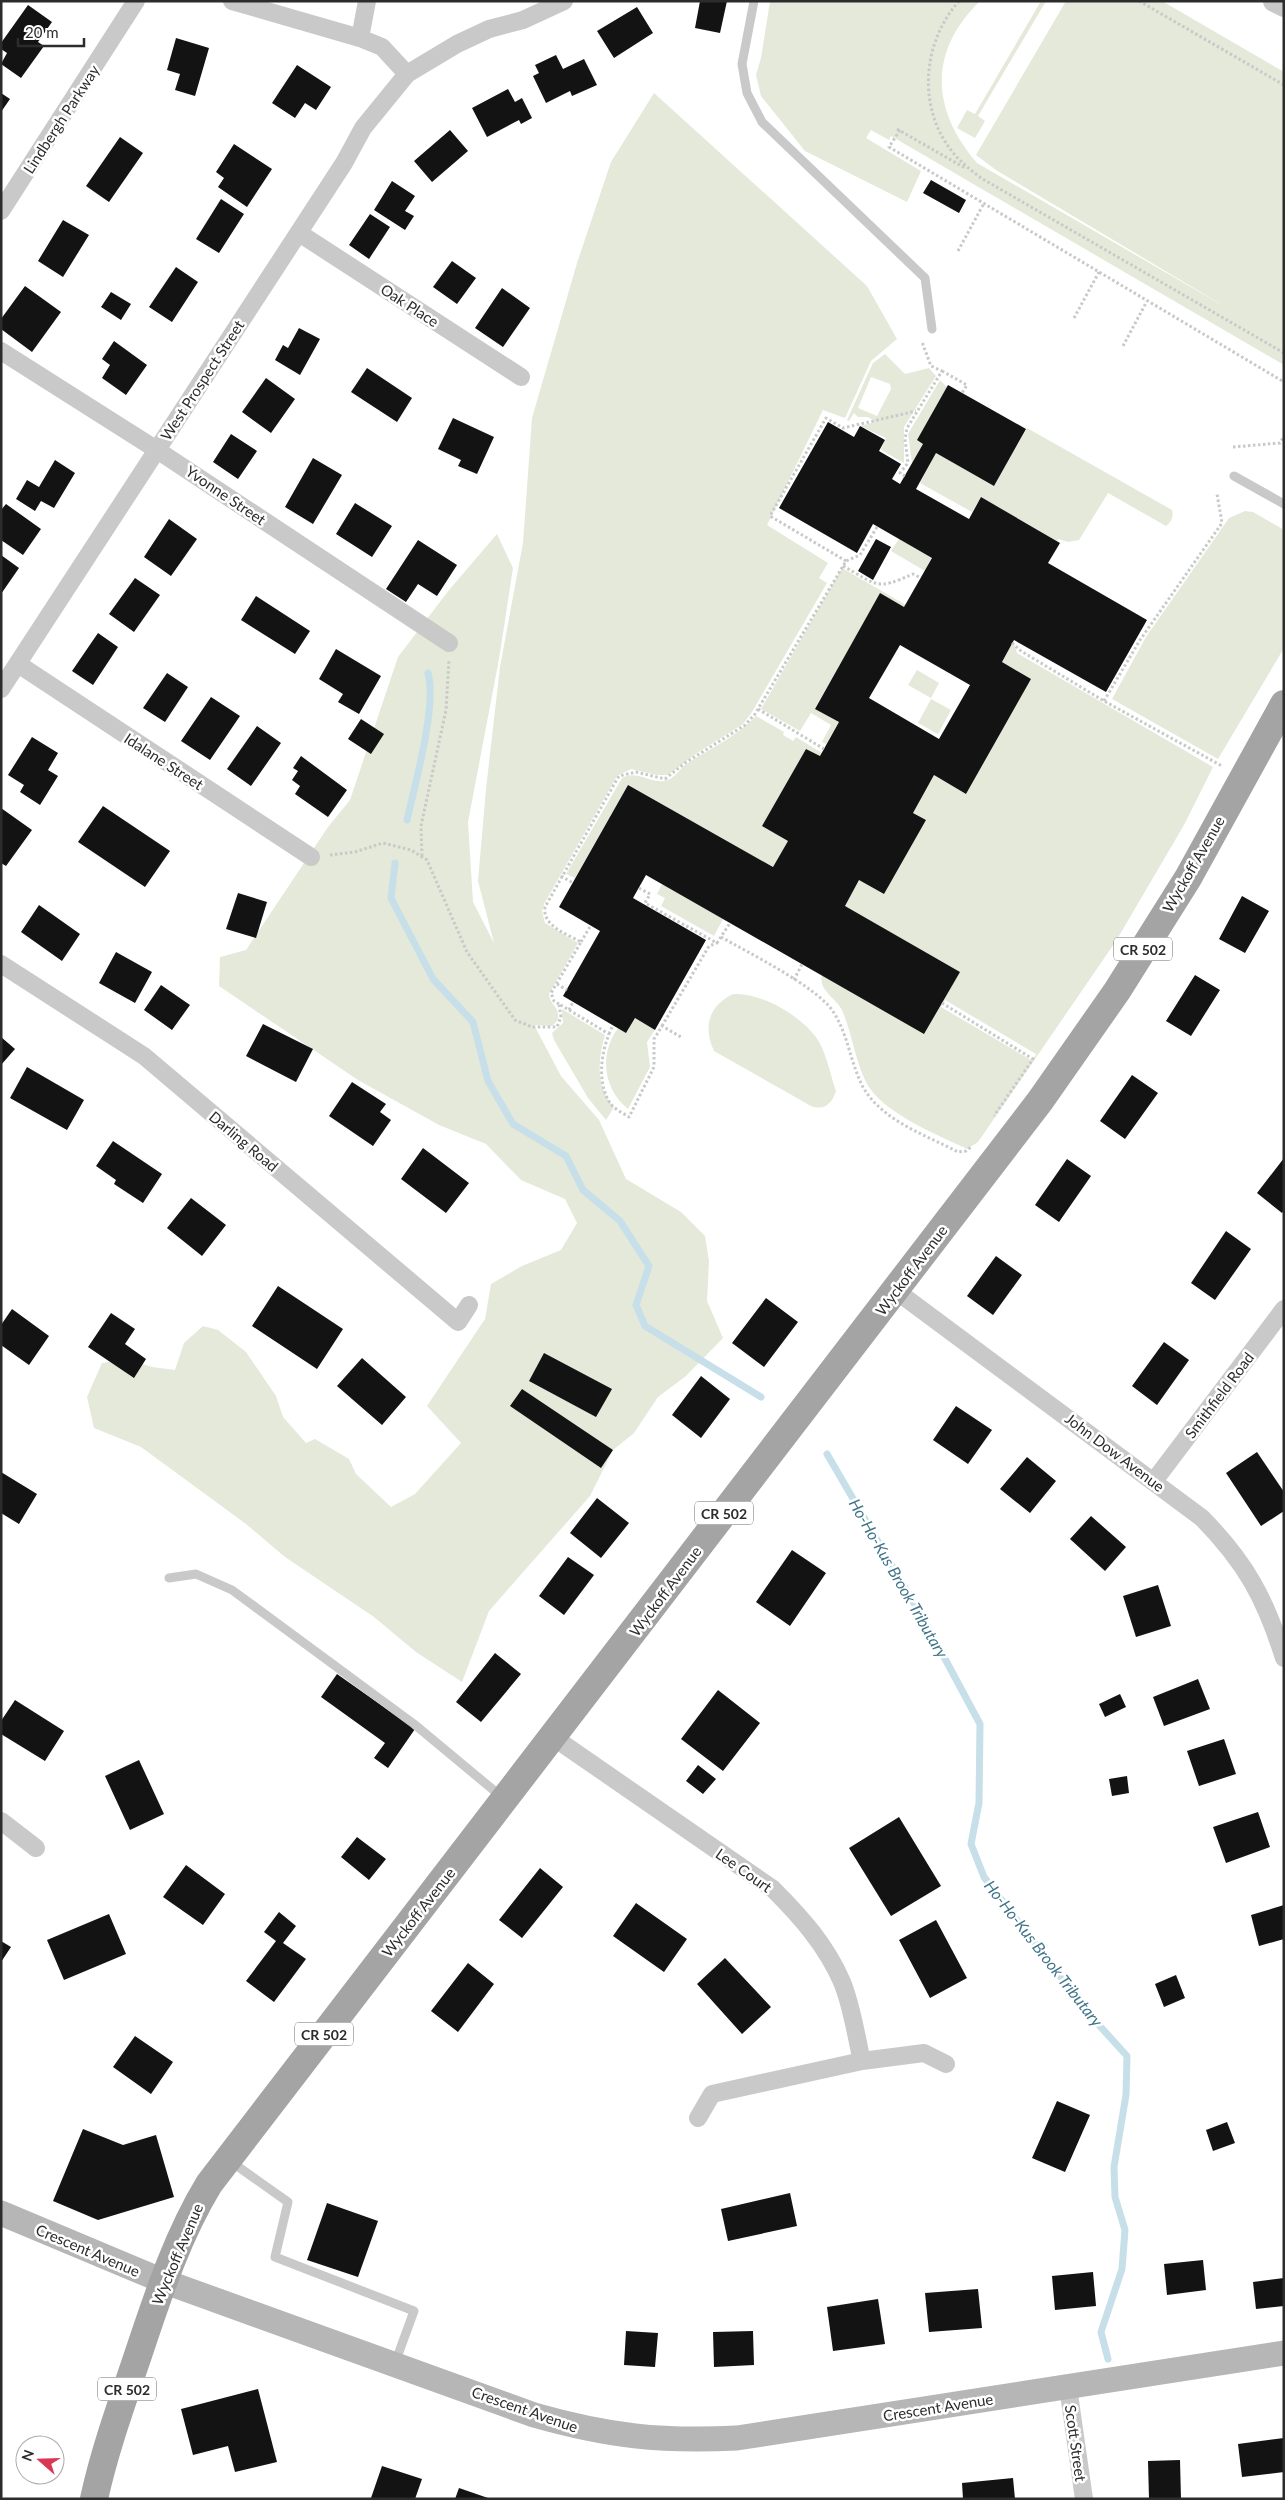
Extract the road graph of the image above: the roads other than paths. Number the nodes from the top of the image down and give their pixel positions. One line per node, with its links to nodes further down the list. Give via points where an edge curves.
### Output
1 (136, 1): 10 (street, Lindbergh Parkway)
2 (232, 1): 8 (street)
3 (367, 1): 8 (street)
4 (564, 1): 9 (street, West Prospect Street, via 457,44)
5 (754, 1): 12 (lane, via 742,64 747,93 762,122 926,278)
6 (1274, 1): 7 (street)
7 (1284, 6)
8 (360, 38): 9 (street, via 382,47)
9 (407, 74): 11 (street, West Prospect Street, via 363,128)
10 (1, 211)
11 (299, 233): 14 (street, Oak Place); 15 (street, West Prospect Street)
12 (932, 329)
13 (1, 351): 15 (street, Yvonne Street)
14 (521, 377)
15 (157, 450): 18 (street, Yvonne Street); 19 (street, West Prospect Street)
16 (1234, 476): 17 (lane)
17 (1284, 504)
18 (448, 643)
19 (18, 664): 20 (street, West Prospect Street); 22 (street, Idalane Street)
20 (1, 689)
21 (1284, 704): 24 (main road, Wyckoff Avenue / CR 502, via 1188,878 1117,991 1040,1101)
22 (311, 857)
23 (1, 964): 25 (street, Darling Road, via 144,1056 458,1322)
24 (896, 1290): 27 (street, John Dow Avenue); 30 (main road, Wyckoff Avenue / CR 502)
25 (470, 1305)
26 (1284, 1309): 27 (street, Smithfield Road)
27 (1154, 1481): 29 (street, John Dow Avenue, via 1202,1518 1230,1546 1252,1578 1268,1610)
28 (169, 1578): 31 (lane, via 196,1574 232,1590 414,1724)
29 (1284, 1658)
30 (553, 1736): 31 (main road, Wyckoff Avenue / CR 502); 34 (street, Lee Court, via 773,1889 800,1916 821,1943 842,1983)
31 (505, 1800): 37 (main road, Wyckoff Avenue / CR 502)
32 (1, 1821): 33 (street)
33 (36, 1848)
34 (862, 2061): 35 (street, via 924,2053); 36 (street, via 712,2094)
35 (946, 2064)
36 (698, 2118)
37 (228, 2159): 39 (main road, Wyckoff Avenue / CR 502, via 191,2214); 41 (lane, via 288,2202 275,2257 414,2311)
38 (1, 2213): 39 (main road, Crescent Avenue)
39 (163, 2281): 41 (main road, Crescent Avenue); 43 (main road, Wyckoff Avenue / CR 502, via 101,2466)
40 (1284, 2353): 42 (main road, Crescent Avenue)
41 (395, 2364): 42 (main road, Crescent Avenue, via 534,2415 582,2429 630,2437 688,2441 737,2438)
42 (1068, 2387): 44 (street, Scott Street)
43 (94, 2499)
44 (1084, 2499)

